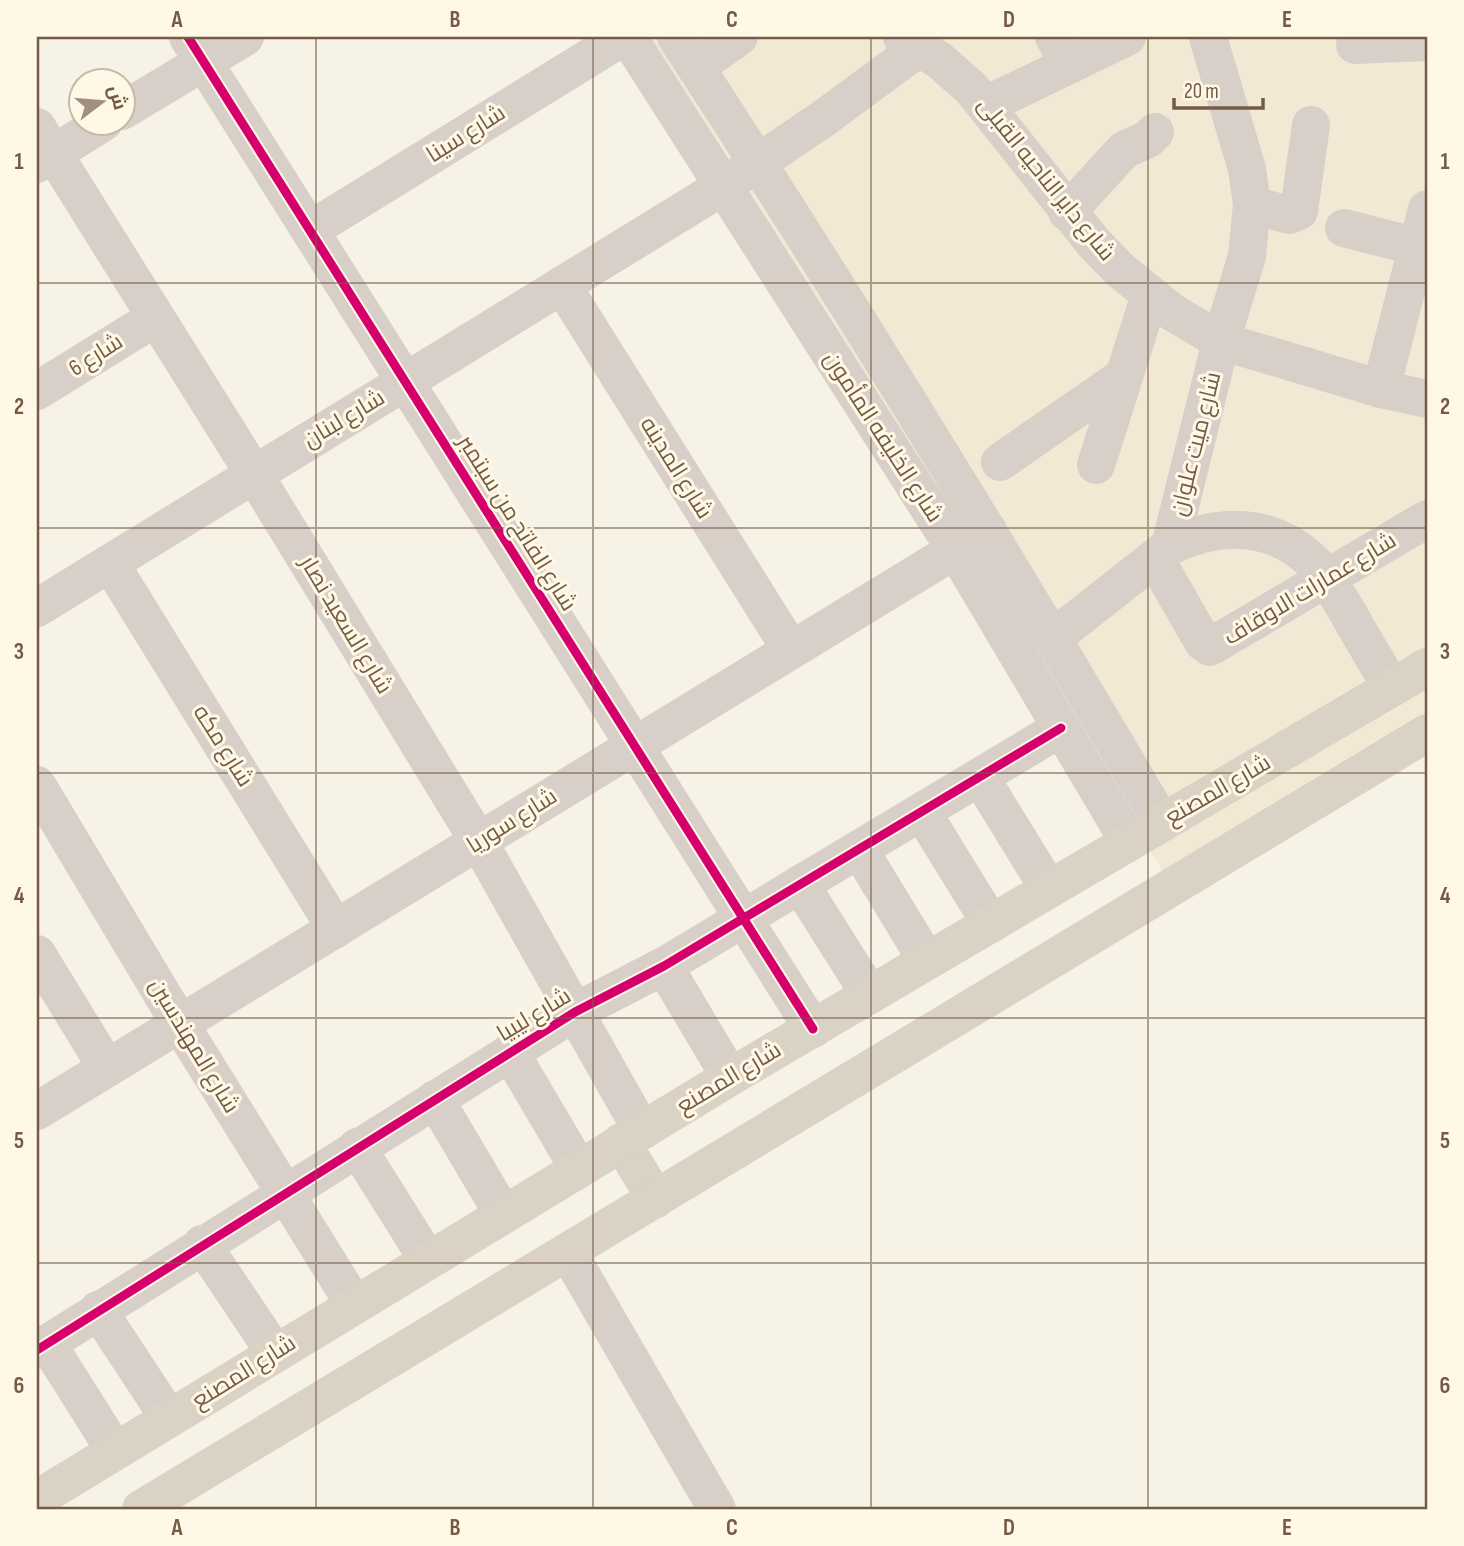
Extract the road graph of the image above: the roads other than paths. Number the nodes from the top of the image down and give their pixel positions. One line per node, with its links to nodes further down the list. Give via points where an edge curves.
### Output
1 (245, 37): 9 (street)
2 (625, 37): 19 (street, شارع الخليفه المأمون); 24 (street, شارع سينا)
3 (739, 37): 11 (street)
4 (1126, 37): 10 (street)
5 (1208, 37): 20 (street, شارع ميت علوان, via 1247,169)
6 (1410, 41): 8 (street)
7 (911, 42): 13 (street, شارع داير الناحيه القبلى, via 957,74); 18 (street, شارع لبنان)
8 (1355, 45)
9 (196, 49): 12 (street); 24 (street, شارع الفاتح من سبتمبر)
10 (1061, 51): 13 (street)
11 (686, 52): 18 (street, شارع الخليفه المأمون)
12 (136, 99)
13 (986, 105): 22 (street, شارع داير الناحيه القبلى)
14 (1311, 125): 20 (street, via 1298,211 1289,215)
15 (1155, 132): 22 (street, via 1124,150)
16 (71, 136): 17 (street)
17 (42, 148): 28 (street, شارع السعيد نصار)
18 (759, 163): 19 (street, شارع لبنان); 39 (street, شارع الخليفه المأمون)
19 (722, 187): 26 (street, شارع لبنان); 40 (street, شارع الخليفه المأمون)
20 (1252, 205): 29 (street, شارع ميت علوان, via 1247,256)
21 (1427, 209): 25 (street)
22 (1067, 212): 27 (street, شارع داير الناحيه القبلى, via 1120,270)
23 (1344, 228): 25 (street)
24 (310, 230): 31 (street, شارع الفاتح من سبتمبر)
25 (1418, 247): 32 (street)
26 (562, 285): 31 (street, شارع لبنان); 46 (street, شارع المدينه)
27 (1150, 295): 29 (street, شارع داير الناحيه القبلى); 30 (street)
28 (155, 318): 33 (street, شارع 6); 37 (street, شارع السعيد نصار)
29 (1222, 341): 32 (street, شارع داير الناحيه القبلى); 41 (street, شارع ميت علوان)
30 (1124, 376): 35 (street); 36 (street)
31 (405, 382): 37 (street, شارع لبنان); 51 (street, شارع الفاتح من سبتمبر)
32 (1381, 388): 34 (street, شارع داير الناحيه القبلى)
33 (37, 391)
34 (1427, 400)
35 (1000, 462)
36 (1096, 465)
37 (254, 474): 42 (street, شارع لبنان); 56 (street, شارع السعيد نصار)
38 (1427, 519): 43 (street, شارع عمارات الاوقاف)
39 (988, 530): 40 (street, شارع سوريا); 45 (street, شارع الخليفه المأمون)
40 (956, 549): 46 (street, شارع سوريا); 49 (street, شارع الخليفه المأمون)
41 (1163, 552): 43 (street, via 1211,530 1255,531 1296,548); 43 (street, شارع عمارات الاوقاف, via 1203,642 1210,647); 45 (street)
42 (110, 563): 44 (street, شارع لبنان); 63 (street, شارع مكه)
43 (1327, 579): 48 (street)
44 (37, 608)
45 (1053, 638): 55 (street, شارع الخليفه المأمون)
46 (791, 650): 51 (street, شارع سوريا)
47 (1427, 667): 48 (main road, شارع المصنع)
48 (1392, 688): 55 (main road, شارع المصنع)
49 (1061, 728): 52 (street, شارع ليبيا); 57 (street, شارع الخليفه المأمون)
50 (1427, 733): 80 (main road)
51 (634, 746): 56 (street, شارع سوريا); 61 (street, شارع الفاتح من سبتمبر)
52 (980, 777): 54 (street, شارع ليبيا); 60 (street)
53 (37, 785): 69 (street, شارع المهندسين)
54 (922, 811): 58 (street, شارع ليبيا); 62 (street)
55 (1162, 823): 57 (main road, شارع المصنع)
56 (479, 842): 63 (street, شارع سوريا); 68 (street, شارع السعيد نصار)
57 (1129, 842): 60 (main road, شارع المصنع)
58 (859, 849): 59 (street, شارع ليبيا); 65 (street)
59 (800, 884): 61 (street, شارع ليبيا); 67 (street)
60 (1049, 890): 62 (main road, شارع المصنع)
61 (743, 918): 66 (street, شارع ليبيا); 70 (street, شارع الفاتح من سبتمبر)
62 (990, 924): 65 (main road, شارع المصنع)
63 (336, 929): 69 (street, شارع سوريا)
64 (37, 954): 72 (street)
65 (927, 961): 67 (main road, شارع المصنع)
66 (664, 966): 68 (street, شارع ليبيا); 73 (street)
67 (870, 995): 70 (main road, شارع المصنع)
68 (575, 1012): 71 (street, شارع ليبيا); 76 (street, شارع السعيد نصار)
69 (180, 1024): 72 (street, شارع سوريا); 79 (street, شارع المهندسين)
70 (813, 1029): 73 (main road, شارع المصنع)
71 (510, 1052): 74 (street, شارع ليبيا); 78 (street)
72 (107, 1068): 75 (street, شارع سوريا)
73 (730, 1077): 76 (main road, شارع المصنع)
74 (435, 1099): 77 (street, شارع ليبيا); 81 (street)
75 (37, 1111)
76 (632, 1136): 78 (main road, شارع المصنع); 80 (main road)
77 (357, 1147): 79 (street, شارع ليبيا); 84 (street)
78 (579, 1168): 81 (main road, شارع المصنع)
79 (284, 1193): 82 (street, شارع ليبيا); 85 (street, شارع المهندسين)
80 (656, 1199): 83 (main road)
81 (503, 1214): 84 (main road, شارع المصنع)
82 (202, 1244): 86 (street, شارع ليبيا); 88 (street)
83 (568, 1252): 92 (main road); 93 (street)
84 (428, 1260): 85 (main road, شارع المصنع)
85 (354, 1304): 88 (main road, شارع المصنع)
86 (98, 1310): 87 (street, شارع ليبيا); 89 (street)
87 (42, 1346): 90 (street)
88 (275, 1353): 89 (main road, شارع المصنع)
89 (169, 1418): 90 (main road, شارع المصنع)
90 (115, 1451): 91 (main road, شارع المصنع)
91 (39, 1492)
92 (141, 1509)
93 (717, 1509)

